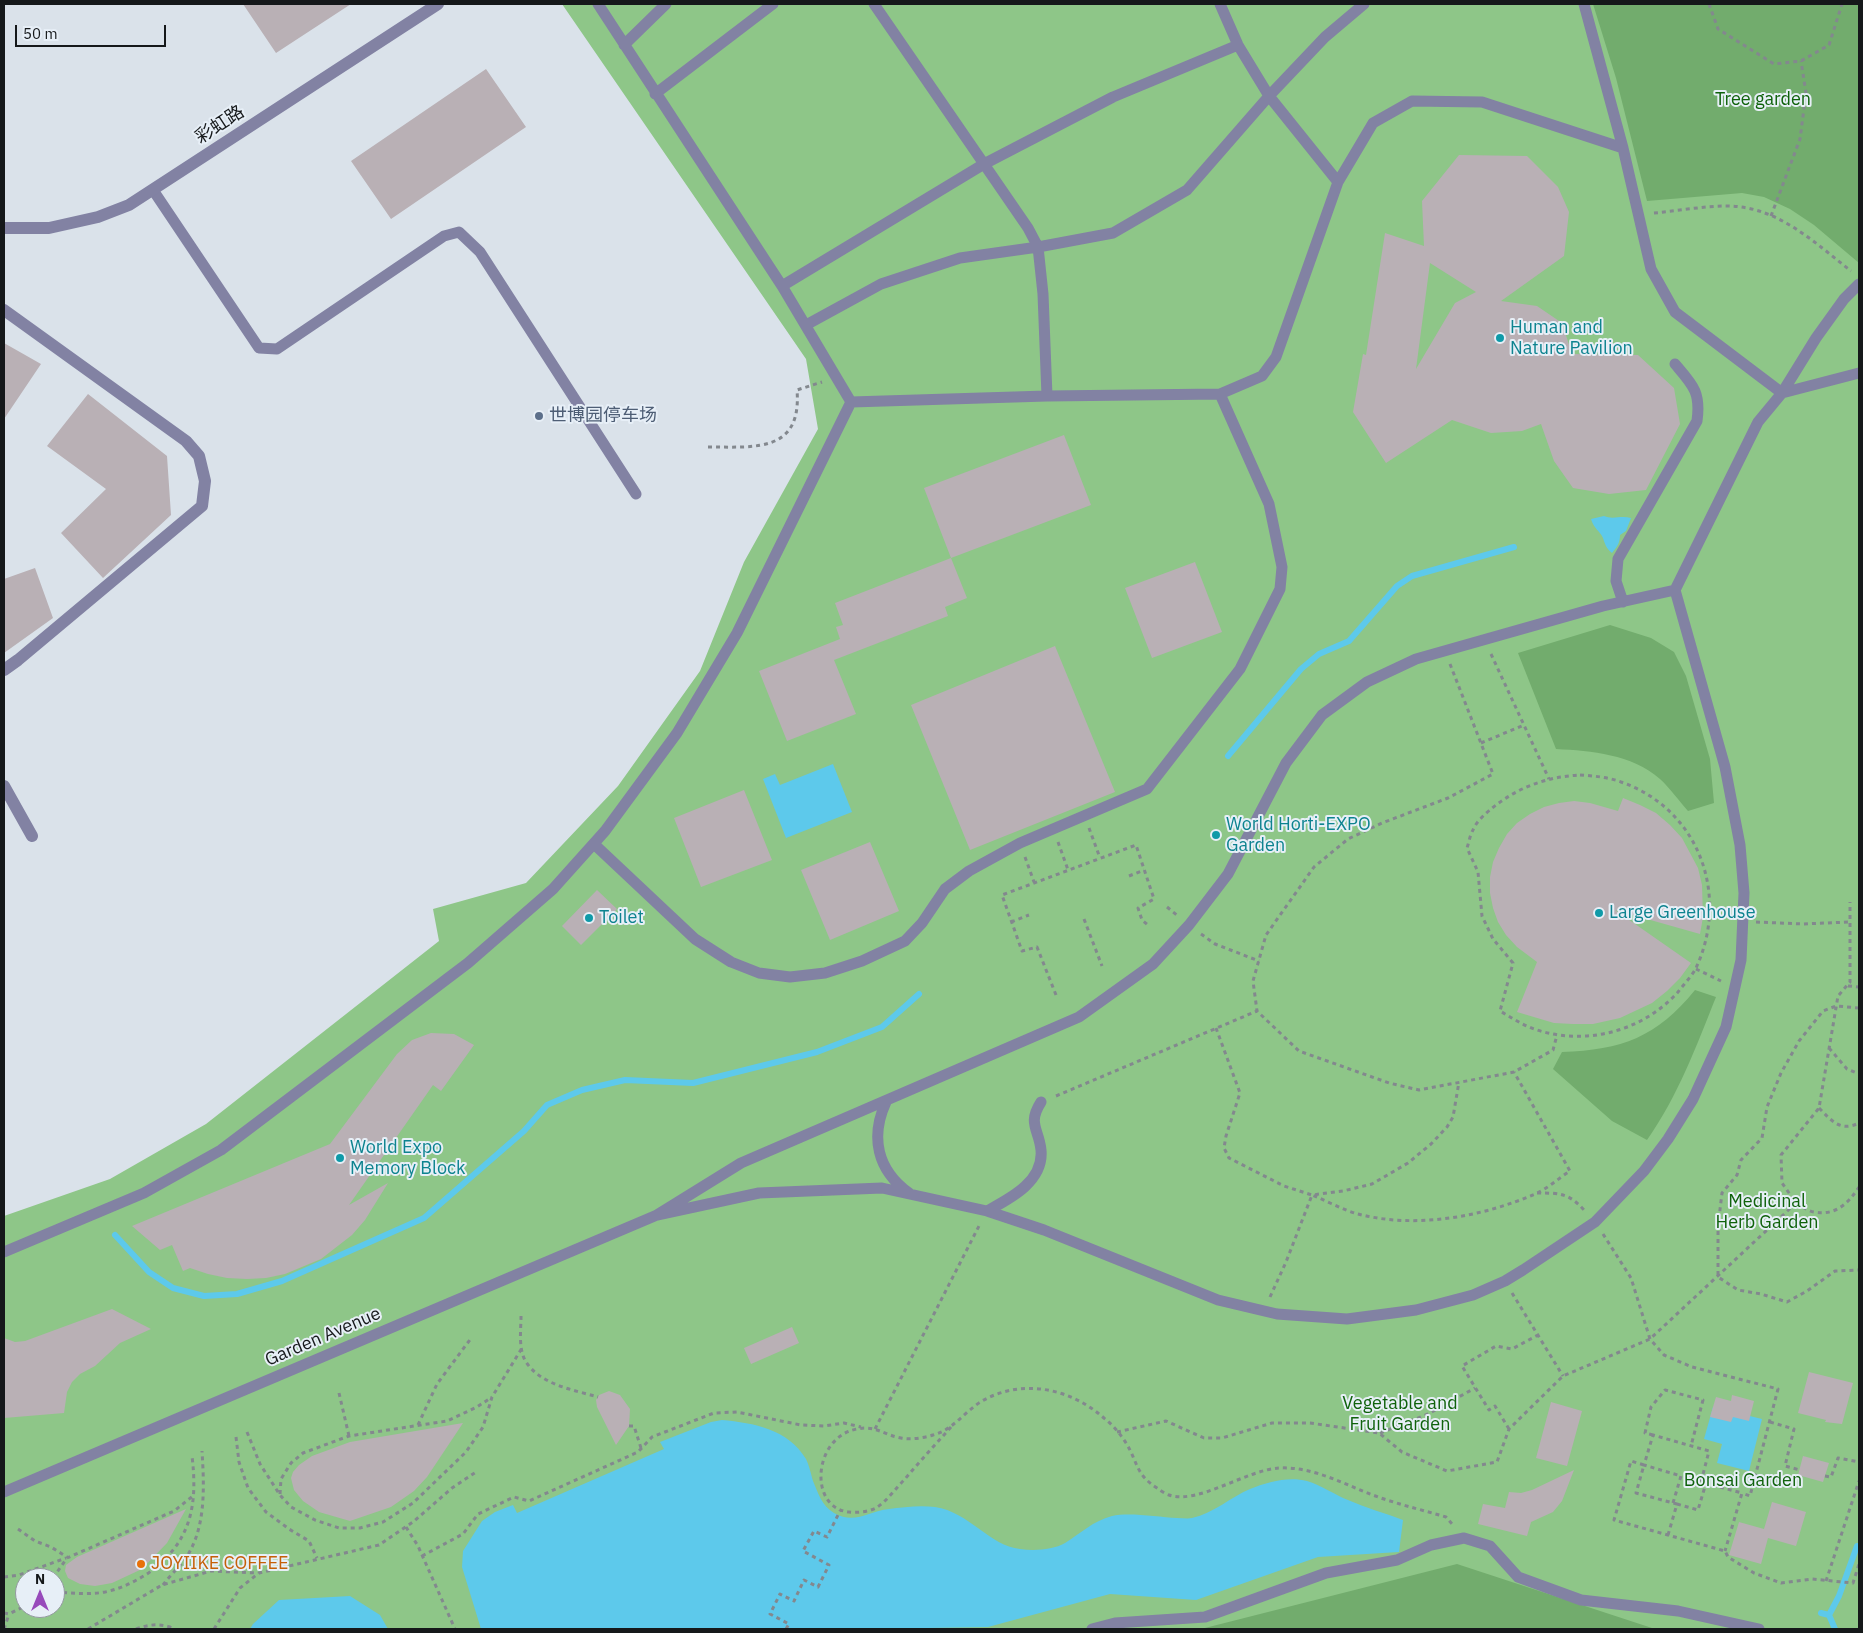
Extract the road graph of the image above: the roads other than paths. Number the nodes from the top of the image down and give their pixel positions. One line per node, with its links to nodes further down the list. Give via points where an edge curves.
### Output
1 (598, 4): 9 (lane)
2 (666, 4): 9 (lane)
3 (772, 4): 11 (lane)
4 (874, 4): 14 (lane)
5 (1220, 4): 10 (lane)
6 (1364, 4): 12 (lane, via 1325,37)
7 (1584, 4): 13 (lane)
8 (430, 6): 16 (street, 彩虹路)
9 (624, 45): 11 (lane)
10 (1238, 45): 12 (lane); 14 (lane, via 1113,97)
11 (655, 94): 20 (lane)
12 (1269, 96): 15 (lane); 18 (lane, via 1187,190 1113,233)
13 (1623, 148): 15 (lane, via 1482,102 1412,101 1373,123); 25 (lane, via 1651,269 1675,312)
14 (984, 164): 18 (lane); 20 (lane)
15 (1338, 182): 26 (lane, via 1276,357 1262,376)
16 (153, 190): 17 (street, 彩虹路, via 98,217 49,228); 29 (lane, via 259,348 277,348 444,236 459,232 480,252)
17 (4, 228)
18 (1038, 248): 22 (lane, via 960,258 881,284); 27 (lane)
19 (1859, 284): 25 (lane, via 1844,298)
20 (782, 286): 22 (lane)
21 (4, 310): 32 (street, via 186,440 200,456 205,481 202,506)
22 (806, 325): 28 (lane)
23 (1675, 364): 31 (lane, via 1693,384 1699,406 1697,421 1618,559 1616,581)
24 (1859, 372): 25 (lane)
25 (1782, 393): 30 (lane, via 1758,422)
26 (1220, 394): 27 (lane); 35 (lane, via 1269,504 1282,567 1280,589 1240,669 1147,789 1020,843 969,871 945,889 905,941 862,961 825,973 790,976 759,973 731,962 695,939)
27 (1047, 396): 28 (lane)
28 (851, 402): 35 (lane, via 737,633 677,733)
29 (636, 494)
30 (1675, 590): 31 (lane); 39 (lane, via 1725,767 1740,845 1744,893 1741,960 1726,1027 1693,1099 1644,1171 1595,1222 1505,1281 1473,1295 1416,1310 1347,1319 1277,1314 1218,1300 1044,1230)
31 (1624, 602): 36 (lane, via 1416,659 1367,682 1322,715 1286,763 1228,874 1189,925 1153,964 1079,1017)
32 (4, 670)
33 (4, 786): 34 (street)
34 (32, 836)
35 (594, 844): 41 (lane, via 553,888 468,963 222,1150 144,1193)
36 (886, 1102): 38 (lane, via 878,1124 878,1148 894,1180); 40 (lane, via 741,1163)
37 (1041, 1102): 39 (lane, via 1034,1113 1034,1127 1041,1151 1033,1179 1015,1196)
38 (913, 1195): 39 (lane); 40 (lane, via 882,1188 759,1193)
39 (987, 1211)
40 (657, 1215): 42 (lane, Garden Avenue)
41 (4, 1252)
42 (4, 1492)
43 (1092, 1629): 44 (lane, via 1115,1623 1205,1617 1326,1573 1397,1560 1431,1545 1464,1538 1490,1546 1518,1577 1581,1600 1678,1610)
44 (1759, 1629)

